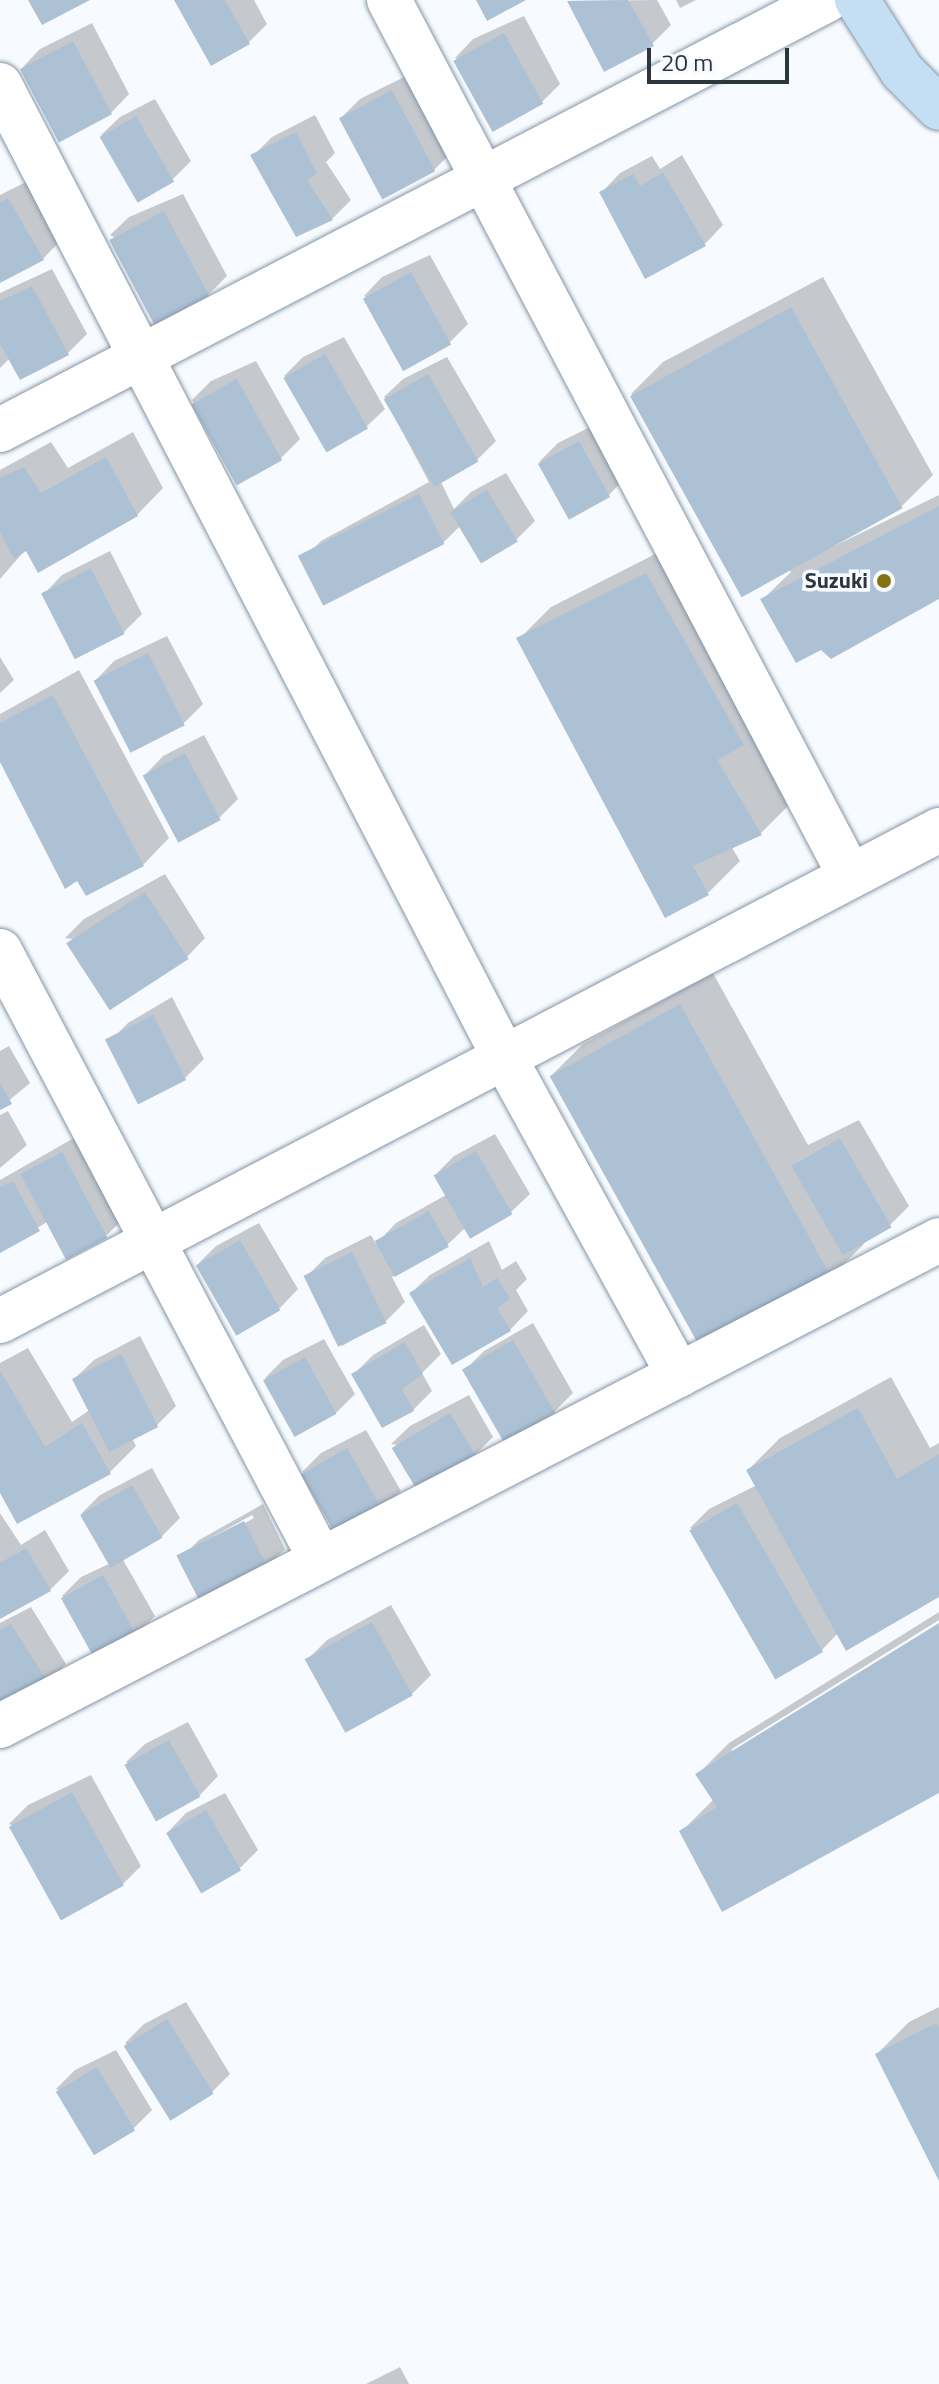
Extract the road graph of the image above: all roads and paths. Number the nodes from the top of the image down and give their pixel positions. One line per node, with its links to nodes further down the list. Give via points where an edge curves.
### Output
1 (389, 0): 6 (street)
2 (827, 0): 6 (street)
3 (857, 0): 5 (street, via 902,71)
4 (0, 85): 7 (street)
5 (939, 108)
6 (483, 179): 7 (street); 10 (street)
7 (139, 358): 8 (street); 12 (street)
8 (0, 430)
9 (939, 830): 10 (street)
10 (850, 876): 12 (street)
11 (0, 951): 14 (street)
12 (504, 1057): 14 (street); 16 (street)
13 (939, 1240): 16 (street)
14 (152, 1241): 15 (street); 17 (street)
15 (0, 1321)
16 (679, 1375): 17 (street)
17 (321, 1560): 18 (street)
18 (0, 1726)

